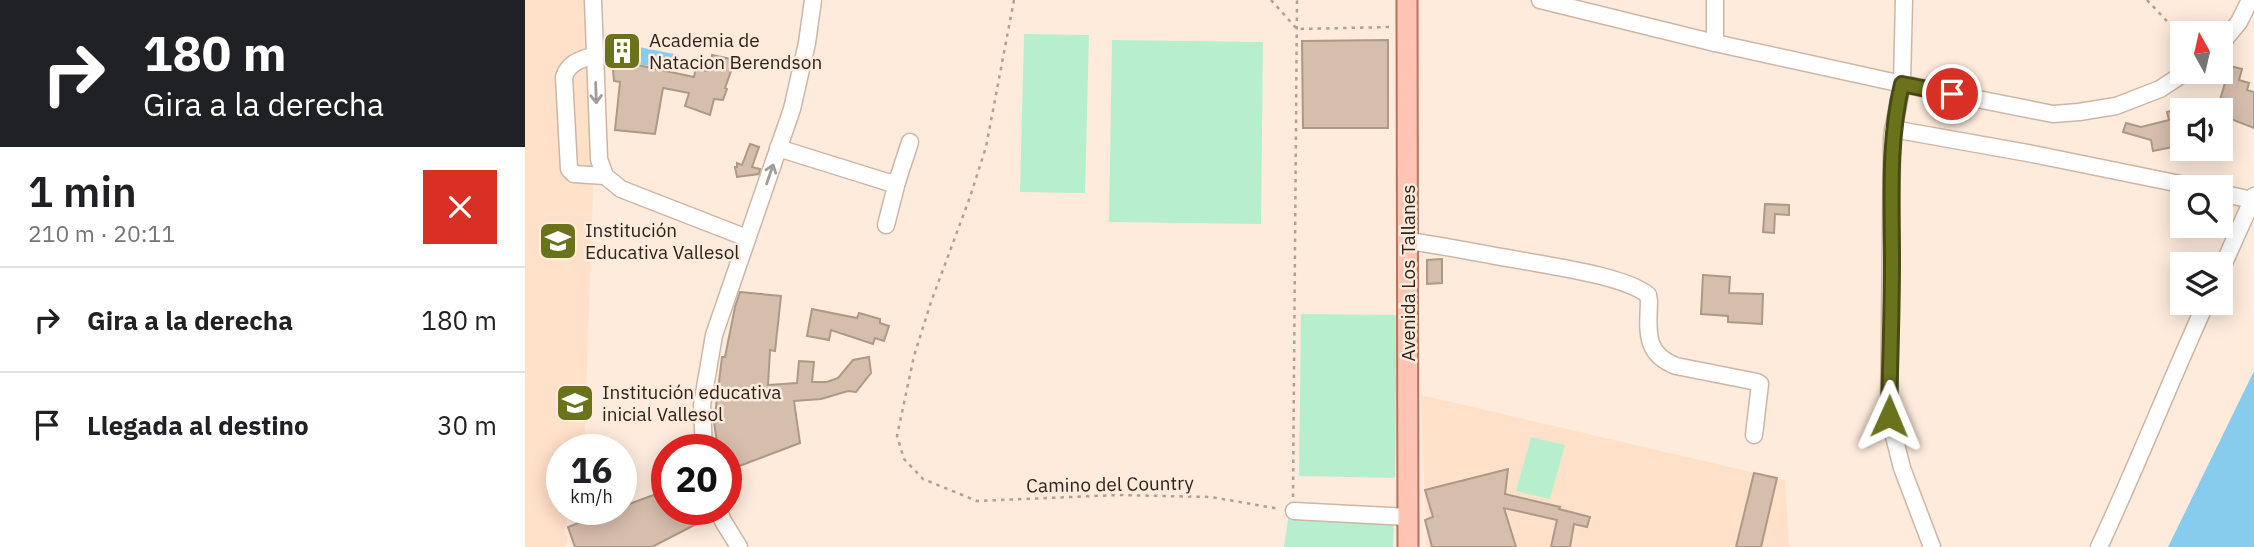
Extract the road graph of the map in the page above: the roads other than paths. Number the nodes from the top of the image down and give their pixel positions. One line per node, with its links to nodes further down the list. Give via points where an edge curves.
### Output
1 (593, 0): 11 (street)
2 (813, 0): 16 (street, via 792,108)
3 (1407, 0): 24 (main road, Avenida Los Tallanes)
4 (1540, 0): 8 (street)
5 (1715, 0): 10 (street)
6 (1905, 0): 13 (street)
7 (2250, 0): 9 (street)
8 (1604, 7): 10 (street)
9 (2233, 29)
10 (1715, 43): 13 (street)
11 (595, 55): 17 (street, one-way to 17, via 599,159); 17 (street, via 575,62 564,78 569,169 574,174)
12 (2170, 82): 13 (street, via 2116,106 2053,114)
13 (1902, 84): 14 (street)
14 (1893, 129): 19 (street); 34 (street, via 1889,416 1902,468)
15 (910, 142): 18 (street)
16 (778, 148): 18 (street); 23 (street, one-way to 16)
17 (605, 177): 23 (street, via 621,189)
18 (897, 182): 22 (street)
19 (2170, 182)
20 (2233, 195): 21 (street)
21 (2253, 198): 25 (street)
22 (886, 225)
23 (747, 238): 27 (street, via 714,335 702,405)
24 (1408, 241): 28 (street, via 1566,269 1643,291 1649,301 1650,345 1664,361 1760,384); 30 (main road, Avenida Los Tallanes)
25 (2229, 252)
26 (2200, 315): 35 (street)
27 (703, 434)
28 (1753, 435)
29 (1294, 511): 30 (street)
30 (1408, 517): 33 (main road, Avenida Los Tallanes)
31 (725, 525): 32 (street)
32 (739, 547)
33 (1408, 547)
34 (1932, 547)
35 (2099, 547)

